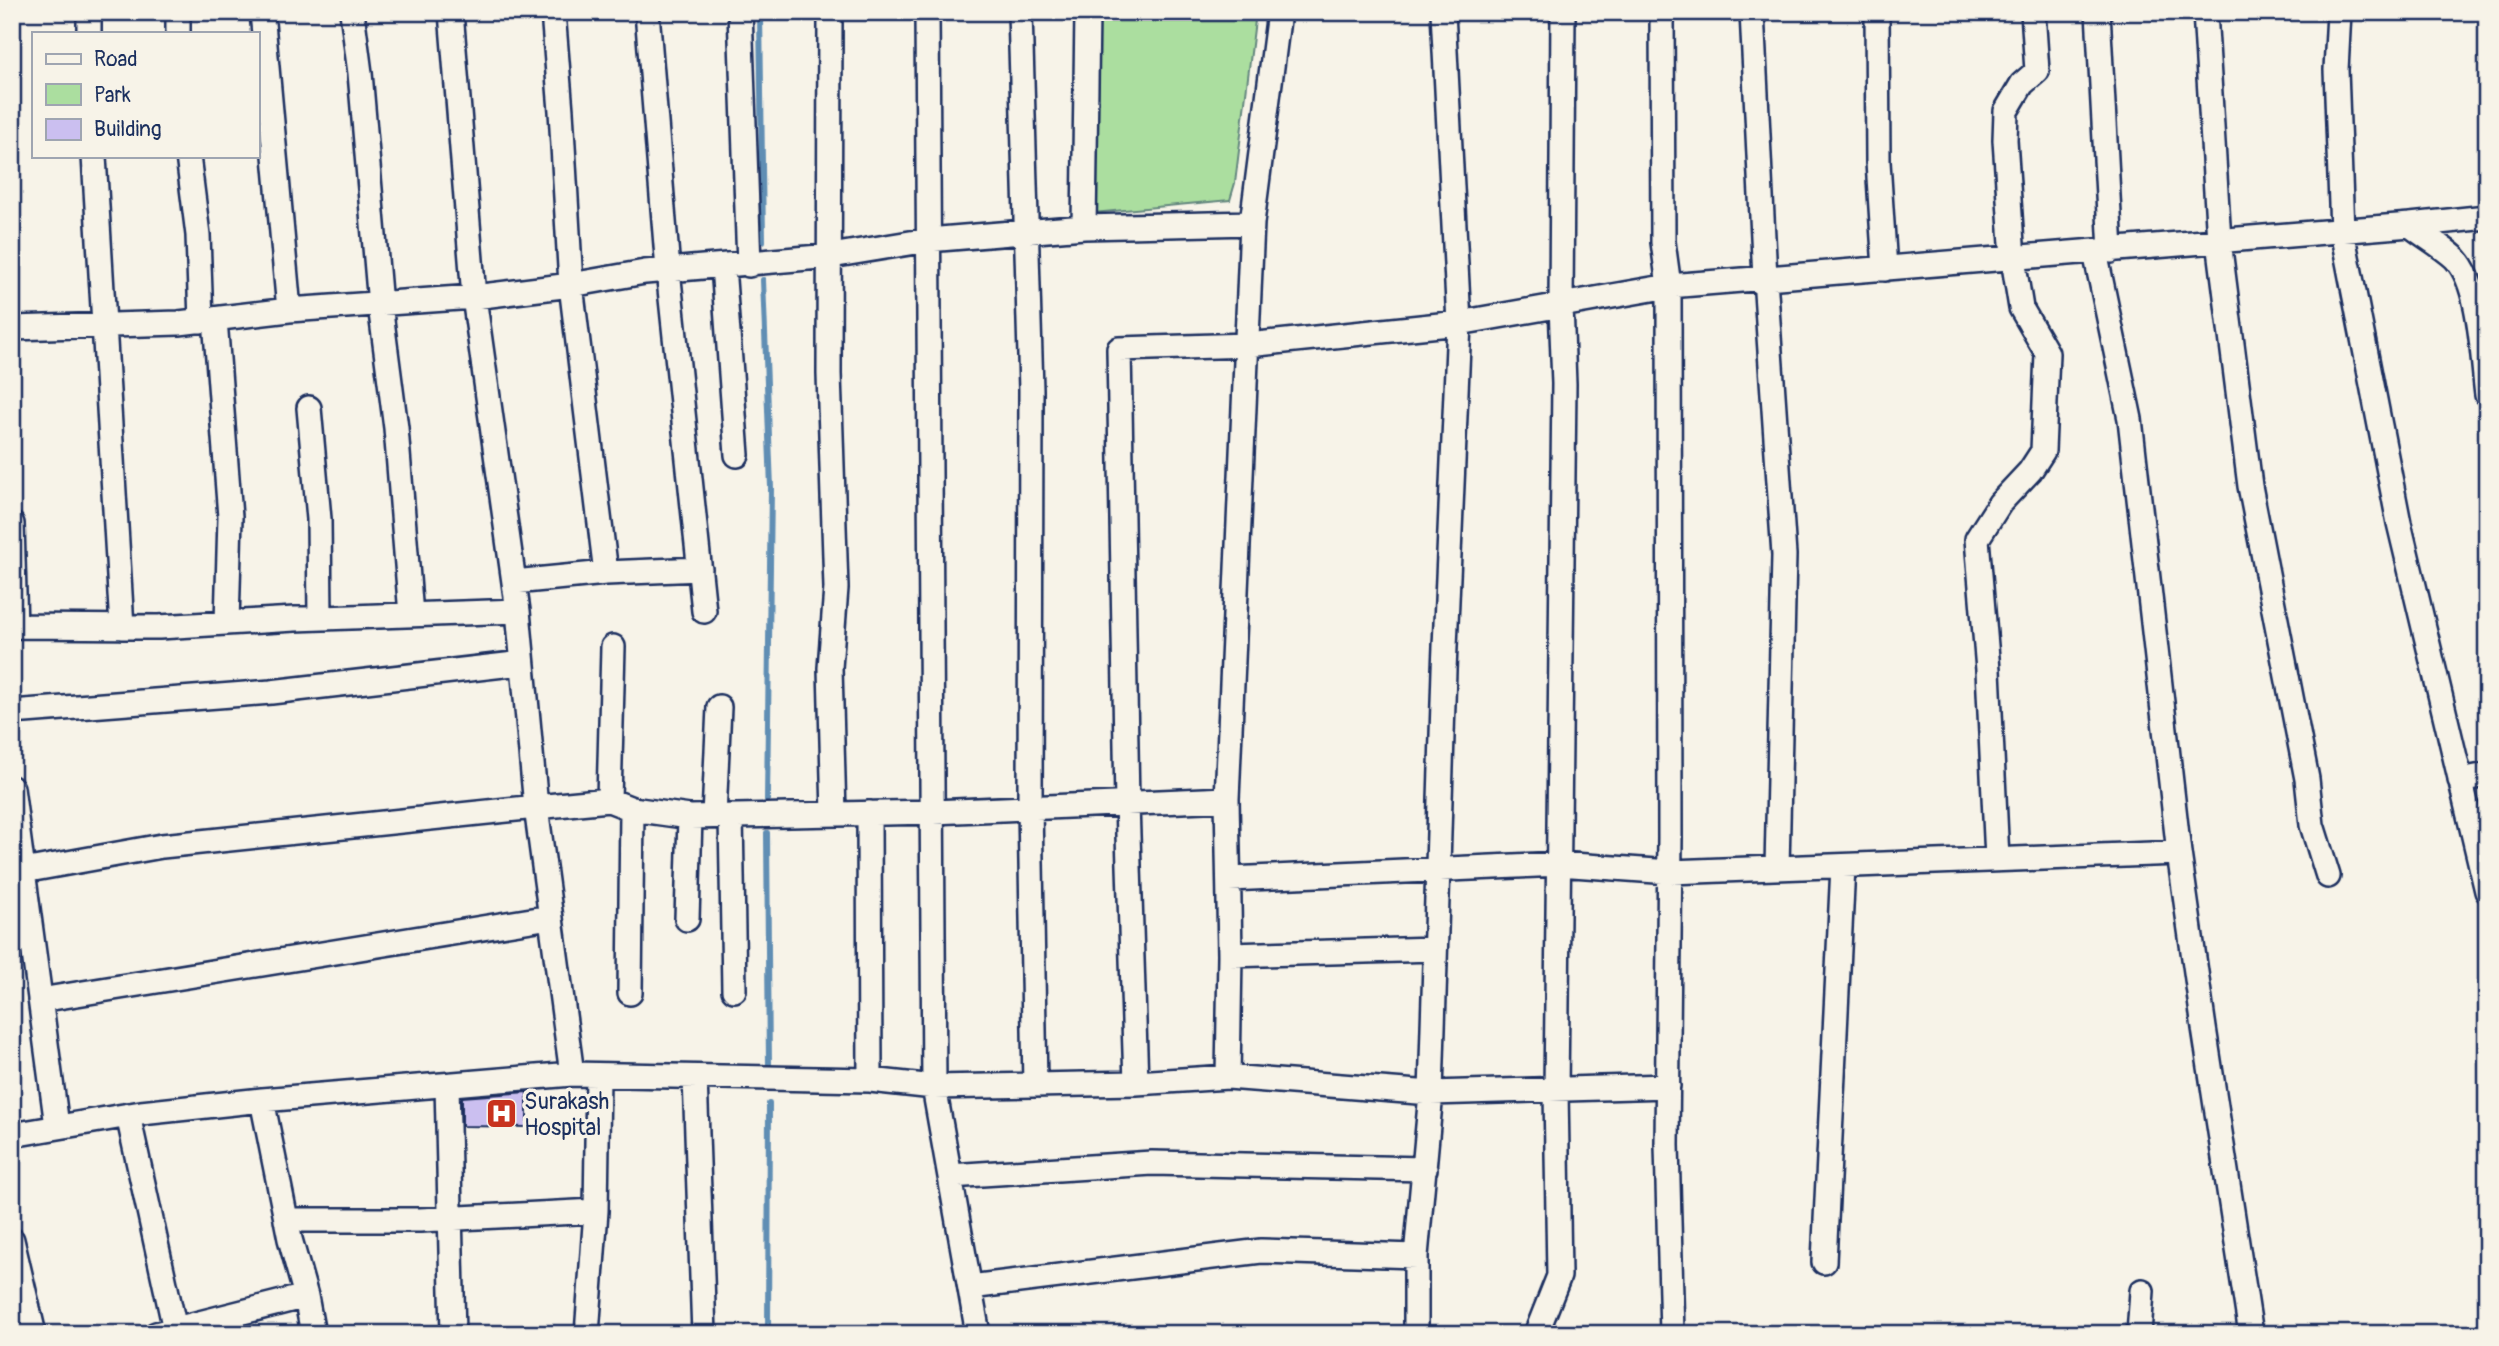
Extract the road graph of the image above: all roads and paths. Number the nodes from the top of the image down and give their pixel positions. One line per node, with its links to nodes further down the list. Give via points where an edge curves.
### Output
1 (89, 12): 23 (street)
2 (178, 12): 24 (street)
3 (262, 12): 48 (street)
4 (352, 12): 46 (street)
5 (451, 12): 45 (street)
6 (553, 12): 43 (street)
7 (647, 12): 41 (street)
8 (740, 12): 38 (street)
9 (830, 12): 36 (street)
10 (927, 12): 33 (street)
11 (1020, 12): 32 (street)
12 (1087, 12): 30 (street)
13 (1279, 12): 28 (street)
14 (1443, 12): 50 (street)
15 (1563, 12): 47 (street)
16 (1662, 12): 44 (street, via 1663,242)
17 (1752, 12): 42 (street)
18 (1877, 12): 40 (street, via 1878,162)
19 (2033, 12): 37 (street, via 2037,71 2022,83 2006,111)
20 (2098, 12): 35 (street)
21 (2205, 12): 34 (street)
22 (2339, 12): 31 (street, via 2336,70)
23 (89, 32)
24 (178, 32)
25 (94, 158): 51 (street)
26 (188, 158): 49 (street)
27 (2487, 217): 29 (street)
28 (1252, 223): 30 (street); 53 (street)
29 (2410, 225): 31 (street); 54 (street, via 2454,258 2468,277)
30 (1084, 226): 32 (street)
31 (2342, 231): 34 (street); 73 (street, via 2399,523)
32 (1025, 232): 33 (street); 79 (street, via 1031,390)
33 (928, 240): 36 (street); 81 (street)
34 (2219, 242): 35 (street); 94 (street, via 2250,486 2312,825)
35 (2103, 251): 37 (street); 86 (street, via 2130,419)
36 (831, 256): 38 (street); 83 (street)
37 (2013, 259): 40 (street); 87 (street, via 2021,308 2047,353 2043,451 1977,539)
38 (749, 265): 39 (street)
39 (723, 266): 41 (street); 56 (street)
40 (1885, 269): 42 (street)
41 (668, 270): 43 (street); 58 (street)
42 (1765, 278): 44 (street); 90 (street, via 1784,555)
43 (571, 285): 45 (street); 59 (street)
44 (1669, 286): 47 (street); 93 (street)
45 (474, 297): 46 (street); 60 (street)
46 (380, 305): 48 (street); 63 (street, via 396,428)
47 (1561, 305): 50 (street); 88 (street)
48 (289, 310): 49 (street)
49 (208, 320): 51 (street); 65 (street, via 230,517)
50 (1459, 323): 53 (street); 92 (street)
51 (103, 325): 52 (street); 67 (street)
52 (12, 328)
53 (1248, 345): 75 (street); 77 (street, via 1119,349)
54 (2487, 395)
55 (309, 408): 64 (street, via 319,519)
56 (737, 456)
57 (12, 524): 66 (street)
58 (700, 569): 59 (street); 62 (street)
59 (606, 573): 60 (street)
60 (513, 582): 61 (street)
61 (517, 611): 63 (street); 69 (street)
62 (704, 611)
63 (411, 615): 64 (street)
64 (320, 618): 65 (street)
65 (227, 623): 67 (street)
66 (14, 627): 67 (street)
67 (122, 627)
68 (613, 647): 76 (street)
69 (522, 663): 71 (street, via 271,692); 78 (street)
70 (719, 707): 84 (street)
71 (12, 712)
72 (2487, 775): 73 (street)
73 (2460, 780): 96 (street)
74 (12, 788): 91 (street)
75 (1227, 799): 77 (street); 95 (street)
76 (608, 800): 78 (street); 80 (street)
77 (1127, 804): 79 (street); 110 (street)
78 (536, 807): 91 (street, via 162,846); 98 (street)
79 (1030, 807): 81 (street); 112 (street)
80 (632, 809): 85 (street); 103 (street)
81 (933, 812): 82 (street); 114 (street)
82 (869, 813): 83 (street); 109 (street)
83 (834, 814): 84 (street)
84 (722, 816): 85 (street); 102 (street)
85 (690, 817): 99 (street)
86 (2179, 853): 87 (street); 143 (street)
87 (1997, 859): 89 (street)
88 (1559, 864): 92 (street); 93 (street); 115 (street)
89 (1843, 866): 90 (street); 128 (street)
90 (1777, 868): 93 (street)
91 (23, 871): 97 (street)
92 (1438, 871): 95 (street); 100 (street)
93 (1670, 872): 113 (street)
94 (2328, 876)
95 (1229, 879): 101 (street)
96 (2487, 891)
97 (20, 904): 104 (street)
98 (550, 917): 104 (street); 105 (street)
99 (687, 919)
100 (1435, 949): 101 (street); 116 (street)
101 (1230, 955): 108 (street)
102 (734, 990)
103 (630, 993)
104 (40, 1000): 119 (street)
105 (572, 1074): 106 (street); 111 (street)
106 (598, 1075): 107 (street); 123 (street)
107 (695, 1077): 109 (street); 137 (street)
108 (1228, 1077): 110 (street); 116 (street)
109 (870, 1080): 114 (street)
110 (1136, 1083): 112 (street)
111 (447, 1084): 117 (street); 124 (street)
112 (1035, 1085): 114 (street)
113 (1668, 1086): 115 (street); 141 (street)
114 (934, 1087): 122 (street)
115 (1556, 1091): 116 (street); 140 (street, via 1559,1276)
116 (1432, 1093): 121 (street)
117 (262, 1100): 118 (street); 125 (street)
118 (128, 1115): 119 (street); 132 (street)
119 (57, 1126): 120 (street)
120 (12, 1135)
121 (1425, 1169): 122 (street, via 1153,1163); 127 (street)
122 (950, 1177): 129 (street)
123 (596, 1211): 124 (street); 136 (street)
124 (451, 1219): 125 (street); 135 (street)
125 (286, 1220): 131 (street)
126 (12, 1240): 133 (street)
127 (1416, 1256): 129 (street, via 1261,1251); 139 (street)
128 (1824, 1262)
129 (970, 1287): 138 (street)
130 (2142, 1291): 142 (street)
131 (306, 1296): 132 (street); 134 (street)
132 (169, 1332)
133 (34, 1334)
134 (313, 1334)
135 (453, 1334)
136 (587, 1334)
137 (704, 1334)
138 (978, 1334)
139 (1416, 1334)
140 (1536, 1334)
141 (1672, 1334)
142 (2139, 1334)
143 (2251, 1334)

